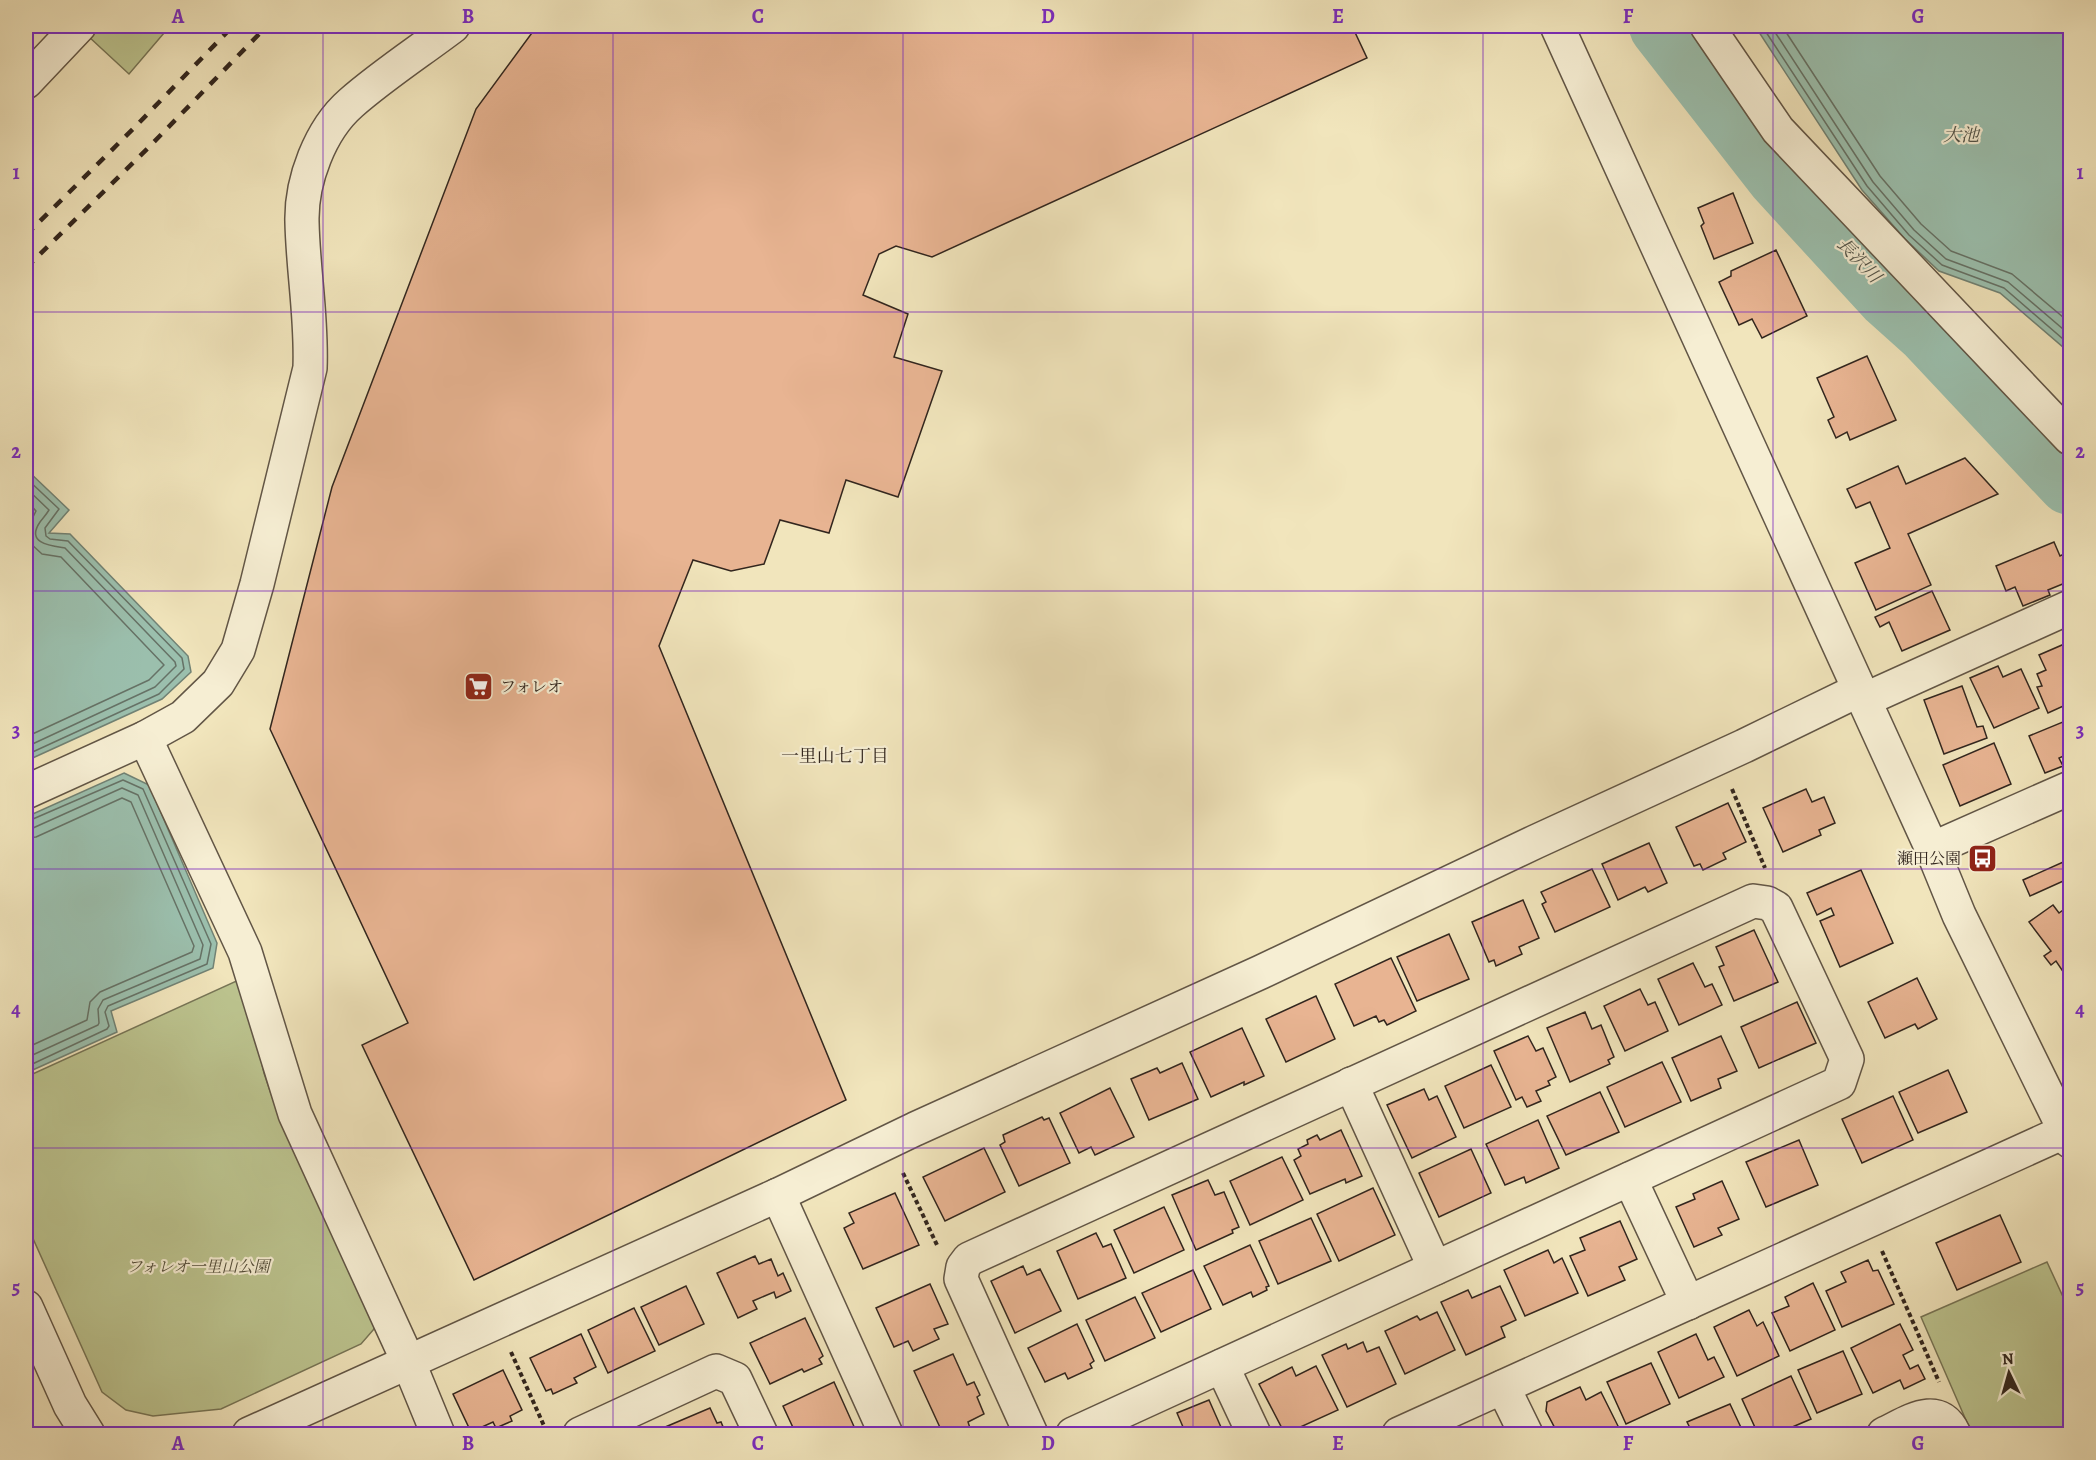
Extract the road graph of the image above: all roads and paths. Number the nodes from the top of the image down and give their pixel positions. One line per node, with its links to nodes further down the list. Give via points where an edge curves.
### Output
1 (79, 26): 5 (street)
2 (453, 26): 9 (street, via 350,103 321,144 310,170 302,220 310,368 238,650 218,683 183,717)
3 (1557, 26): 8 (street)
4 (1707, 26): 6 (street, via 1778,130)
5 (26, 82)
6 (2070, 438)
7 (2070, 607): 8 (street)
8 (1861, 695): 10 (street); 13 (street)
9 (145, 738): 12 (street); 26 (street, via 245,952 296,1114)
10 (1719, 758): 14 (path, via 1769,877); 17 (street)
11 (2070, 788): 13 (street)
12 (26, 792)
13 (1932, 849): 16 (street, via 1959,915)
14 (1767, 903): 15 (street, via 1753,901); 18 (street, via 1776,908 1847,1059 1839,1083)
15 (1351, 1084): 21 (street, via 969,1259); 22 (street)
16 (2068, 1136): 20 (street)
17 (888, 1143): 19 (street); 21 (path, via 943,1259)
18 (1630, 1179): 22 (street); 23 (street)
19 (778, 1195): 25 (street); 36 (street)
20 (1868, 1221): 23 (street); 29 (path, via 1944,1392)
21 (963, 1267): 37 (street, via 961,1279)
22 (1435, 1268): 27 (street)
23 (1688, 1303): 28 (street)
24 (26, 1307): 30 (street)
25 (497, 1322): 26 (street); 33 (path)
26 (408, 1361): 31 (street); 32 (street)
27 (1222, 1366): 38 (street); 39 (street)
28 (1503, 1387): 40 (street); 41 (street)
29 (1946, 1426): 42 (street, via 1926,1415)
30 (84, 1434)
31 (249, 1434)
32 (438, 1434)
33 (548, 1434)
34 (580, 1434): 35 (street, via 716,1371 735,1379)
35 (761, 1434)
36 (886, 1434)
37 (1031, 1434)
38 (1073, 1434)
39 (1254, 1434)
40 (1399, 1434)
41 (1526, 1434)
42 (1884, 1434)

